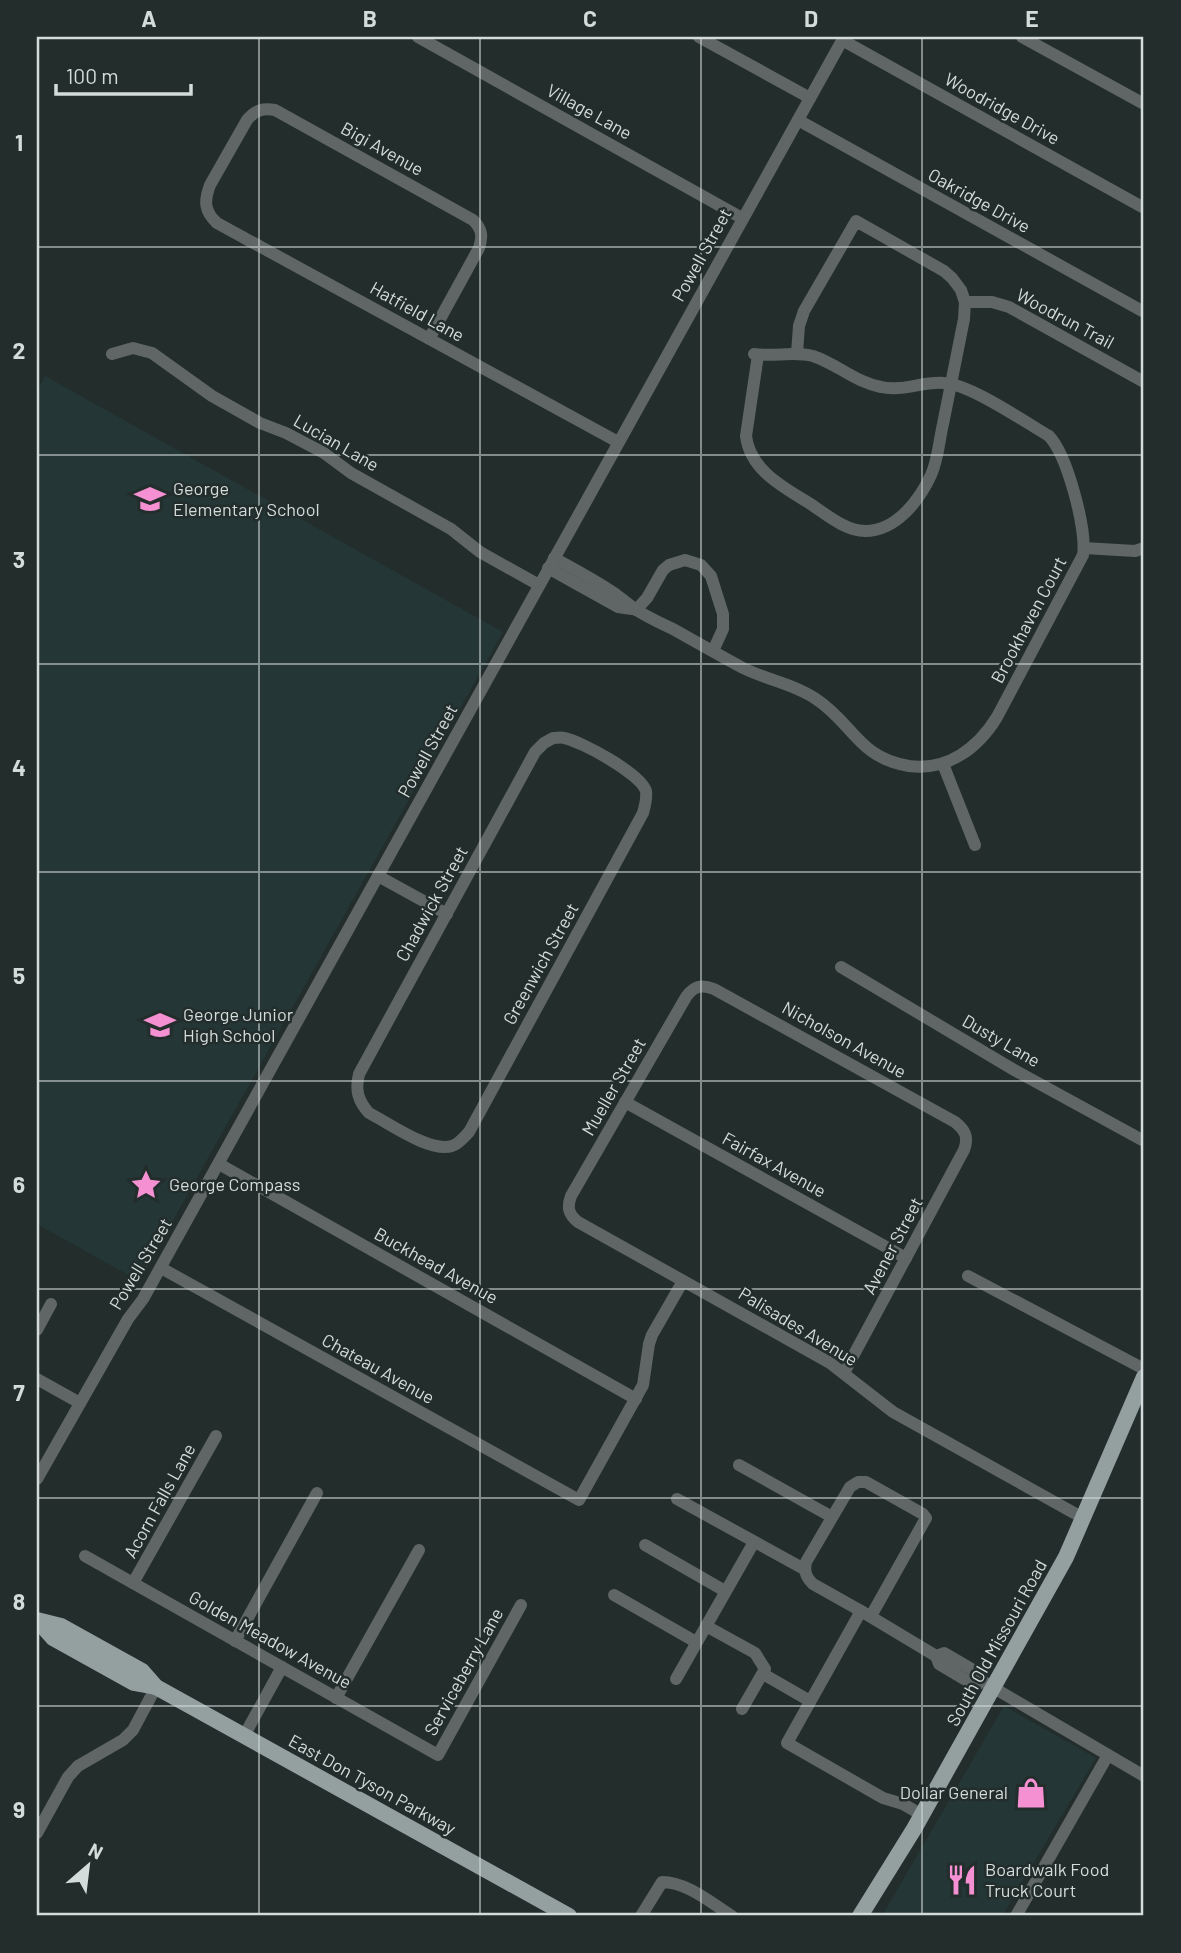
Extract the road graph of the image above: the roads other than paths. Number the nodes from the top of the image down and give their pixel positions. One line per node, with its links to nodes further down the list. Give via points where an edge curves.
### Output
1 (418, 37): 10 (street, Village Lane)
2 (699, 37): 5 (street)
3 (1022, 37): 6 (street)
4 (843, 39): 5 (street, Powell Street); 9 (street, Woodridge Drive)
5 (810, 98): 7 (street, Powell Street)
6 (1144, 104)
7 (798, 120): 10 (street, Powell Street); 12 (street, Oakridge Drive)
8 (205, 206): 13 (street, Hatfield Lane, via 217,223); 13 (street, Bigi Avenue, via 210,185 247,120 259,110 275,110 473,220 482,232 479,248)
9 (1144, 208)
10 (742, 218): 18 (street, Powell Street)
11 (965, 302): 14 (street, via 944,271 856,221 804,311); 16 (street, Woodrun Trail, via 1009,307); 17 (street)
12 (1144, 312)
13 (429, 339): 18 (street, Hatfield Lane)
14 (797, 353): 17 (street, Brookhaven Court, via 824,360 859,381 884,388); 17 (street, Brookhaven Court, via 756,355 747,444 776,482 842,525 864,531 895,522 929,479)
15 (112, 354): 22 (street, Lucian Lane, via 133,348 152,353 212,396 324,453)
16 (1144, 382)
17 (951, 383): 19 (street, Brookhaven Court, via 1055,443 1083,527)
18 (618, 442): 21 (street, Powell Street)
19 (1084, 548): 20 (street); 25 (street, Brookhaven Court, via 1080,564 987,733 967,752)
20 (1144, 548)
21 (551, 563): 22 (street, Powell Street); 23 (street, Brookhaven Court, via 594,581)
22 (539, 585): 28 (street, Powell Street)
23 (636, 610): 24 (street, Brookhaven Court); 24 (street, via 669,565 685,560 701,565 711,576 723,614 723,629)
24 (713, 651): 25 (street, Brookhaven Court, via 817,699 881,758 912,766)
25 (943, 764): 27 (street)
26 (646, 791): 29 (street, Chadwick Street, via 629,771 576,742 553,738 544,743); 32 (street, Greenwich Street, via 643,813 469,1132 452,1146 428,1144 369,1113)
27 (975, 845)
28 (378, 876): 29 (street); 36 (street, Powell Street)
29 (447, 914): 32 (street, Chadwick Street, via 359,1074)
30 (841, 967): 35 (street, Dusty Lane)
31 (698, 986): 33 (street, Mueller Street, via 691,990); 34 (street, Nicholson Avenue, via 714,989 955,1122)
32 (358, 1096)
33 (625, 1102): 37 (street, Mueller Street, via 571,1196); 38 (street, Fairfax Avenue)
34 (967, 1135): 38 (street, Avener Street, via 964,1150)
35 (1144, 1142)
36 (219, 1164): 39 (street, Powell Street); 48 (street, Buckhead Avenue)
37 (569, 1210): 41 (street, Palisades Avenue, via 578,1222)
38 (906, 1258): 45 (street, Avener Street)
39 (161, 1268): 48 (street, Chateau Avenue, via 579,1500); 49 (street, Powell Street)
40 (968, 1276): 44 (street)
41 (684, 1281): 45 (street, Palisades Avenue); 48 (street, via 652,1335)
42 (51, 1304): 43 (street)
43 (37, 1330)
44 (1144, 1369)
45 (844, 1373): 56 (street, Palisades Avenue, via 893,1412)
46 (1144, 1377): 56 (main road, South Old Missouri Road)
47 (37, 1379): 49 (street)
48 (636, 1399)
49 (80, 1403): 52 (street, Powell Street)
50 (216, 1436): 62 (street, Acorn Falls Lane)
51 (739, 1465): 55 (street)
52 (37, 1479)
53 (317, 1493): 69 (street)
54 (677, 1499): 57 (street)
55 (832, 1517): 61 (street); 66 (street, via 858,1482 866,1482 926,1516)
56 (1083, 1518): 74 (main road, South Old Missouri Road, via 1066,1557)
57 (754, 1542): 61 (street); 63 (street)
58 (645, 1545): 63 (street)
59 (419, 1550): 76 (street)
60 (85, 1556): 62 (street, Golden Meadow Avenue)
61 (804, 1569): 66 (street, via 813,1584)
62 (133, 1584): 69 (street, Golden Meadow Avenue)
63 (725, 1591): 68 (street)
64 (614, 1595): 70 (street)
65 (521, 1605): 80 (street, Serviceberry Lane)
66 (866, 1613): 74 (street, via 936,1656 944,1653 980,1674); 77 (street)
67 (37, 1621): 75 (main road, East Don Tyson Parkway, via 53,1638 134,1683)
68 (705, 1626): 70 (street); 72 (street, via 755,1653)
69 (235, 1641): 71 (street, Golden Meadow Avenue)
70 (696, 1642): 73 (street)
71 (282, 1667): 76 (street, Golden Meadow Avenue); 79 (street)
72 (764, 1674): 77 (street); 78 (street)
73 (676, 1679)
74 (988, 1685): 81 (street); 83 (main road, South Old Missouri Road)
75 (156, 1687): 79 (main road, East Don Tyson Parkway); 84 (street, via 133,1730 68,1777)
76 (336, 1698): 80 (street, Golden Meadow Avenue)
77 (810, 1701): 83 (street, via 786,1743)
78 (742, 1709)
79 (244, 1736): 85 (main road, East Don Tyson Parkway)
80 (438, 1755)
81 (1108, 1755): 82 (street); 89 (street)
82 (1144, 1776)
83 (922, 1815): 88 (main road, South Old Missouri Road)
84 (37, 1833)
85 (569, 1916)
86 (641, 1916): 87 (street, via 662,1882 671,1882)
87 (732, 1916)
88 (860, 1916)
89 (1016, 1916)

